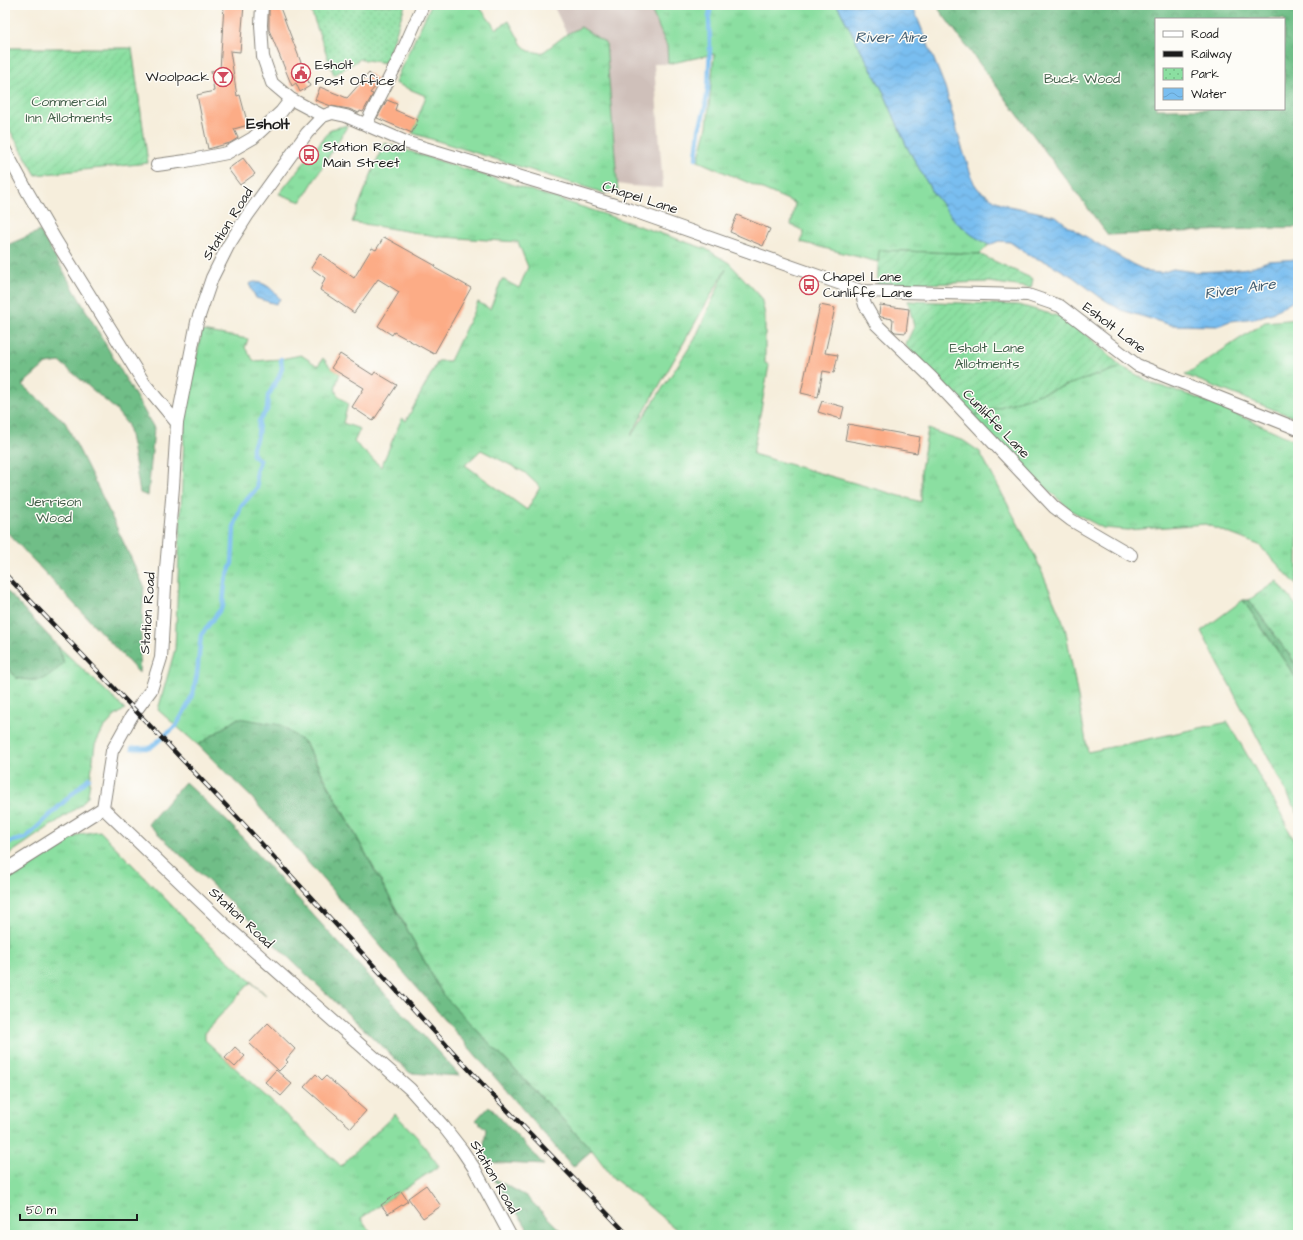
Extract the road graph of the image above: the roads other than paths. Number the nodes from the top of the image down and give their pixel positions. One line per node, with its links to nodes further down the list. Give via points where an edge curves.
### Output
1 (262, 5): 3 (street, via 260,25 263,57 272,83)
2 (423, 5): 5 (street)
3 (291, 98): 4 (street); 7 (street, via 281,112 254,138 227,153)
4 (323, 116): 5 (street, Chapel Lane, via 332,113); 10 (street, Station Road, via 307,133 247,216 212,278 197,322)
5 (366, 124): 8 (street, Chapel Lane, via 408,142 628,209)
6 (5, 150): 10 (street, via 56,241 144,383)
7 (157, 165)
8 (861, 291): 9 (street, Chapel Lane); 12 (street, Cunliffe Lane, via 865,305 876,324 932,378 1054,507 1071,520)
9 (905, 292): 11 (street, Esholt Lane, via 1035,297 1060,306 1137,365)
10 (177, 424): 13 (street, Station Road, via 161,658 151,690 131,717 112,751)
11 (1298, 429)
12 (1131, 555)
13 (103, 808): 14 (street); 15 (street, Station Road, via 225,926 410,1089 462,1150)
14 (5, 870)
15 (510, 1235)

